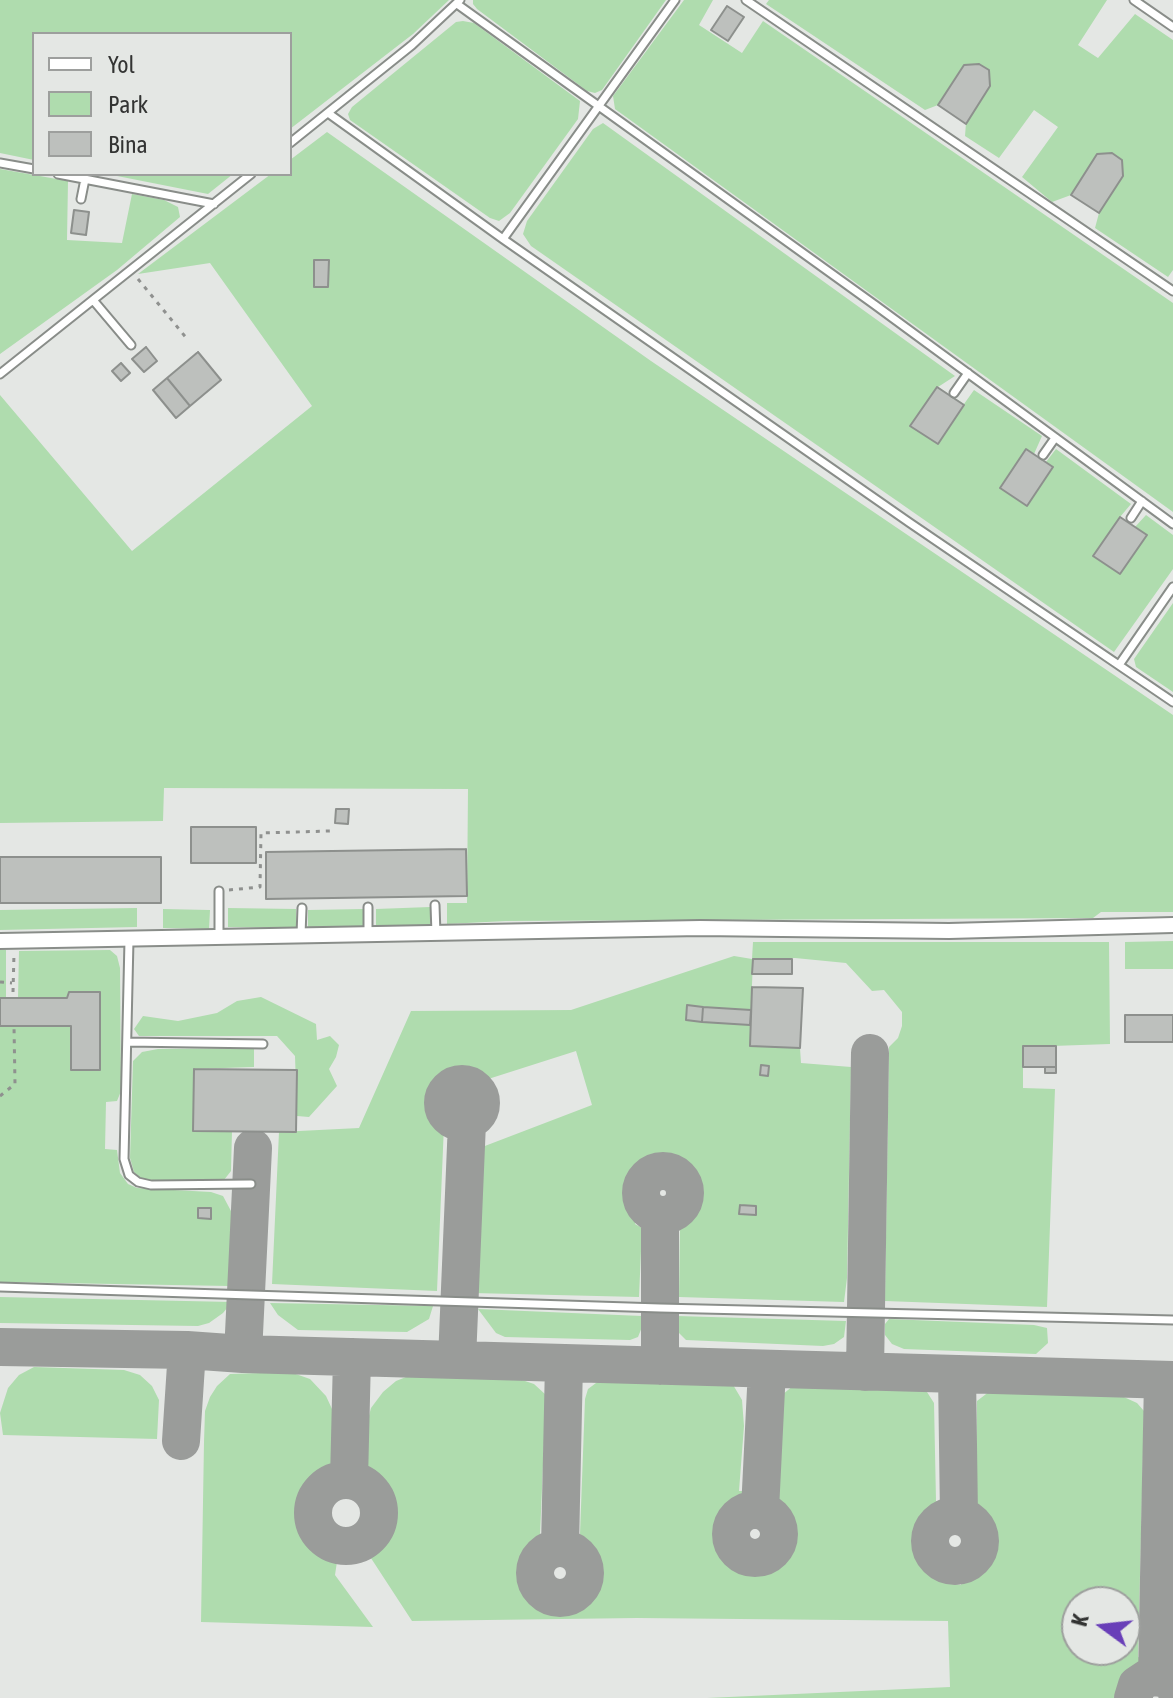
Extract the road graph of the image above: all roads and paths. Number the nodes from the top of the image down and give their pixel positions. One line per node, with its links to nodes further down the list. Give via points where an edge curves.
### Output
1 (675, 0): 6 (lane)
2 (746, 0): 18 (lane)
3 (1134, 0): 5 (lane)
4 (459, 2): 6 (lane); 7 (lane)
5 (1173, 27)
6 (597, 106): 16 (lane); 22 (lane)
7 (328, 113): 8 (lane); 16 (lane)
8 (292, 141)
9 (0, 163): 10 (lane)
10 (32, 169)
11 (69, 176): 13 (lane)
12 (249, 176): 15 (lane)
13 (85, 179): 14 (lane); 15 (lane)
14 (81, 199)
15 (214, 204): 17 (lane)
16 (503, 239): 31 (lane)
17 (131, 270): 19 (lane); 20 (path)
18 (1173, 291)
19 (93, 300): 21 (lane); 23 (lane)
20 (188, 340)
21 (131, 345)
22 (968, 373): 24 (lane); 25 (lane)
23 (0, 374)
24 (954, 393)
25 (1055, 438): 26 (lane); 27 (lane)
26 (1043, 455)
27 (1142, 501): 28 (lane); 29 (lane)
28 (1131, 518)
29 (1173, 524)
30 (1173, 587): 31 (lane)
31 (1119, 665): 32 (lane)
32 (1173, 702)
33 (332, 826): 34 (path, via 330,831 261,833 260,887)
34 (219, 891): 42 (lane)
35 (435, 905): 39 (lane)
36 (368, 907): 40 (lane)
37 (302, 908): 41 (lane)
38 (1173, 925): 39 (street)
39 (436, 934): 40 (street)
40 (368, 935): 41 (street)
41 (301, 937): 42 (street)
42 (219, 938): 43 (street)
43 (129, 940): 44 (street); 49 (lane)
44 (7, 941): 46 (path)
45 (0, 982): 46 (path)
46 (13, 983): 47 (path)
47 (13, 992)
48 (14, 1026): 51 (path, via 15,1084)
49 (127, 1042): 50 (lane); 52 (lane, via 124,1159 129,1175 151,1185)
50 (263, 1044)
51 (0, 1096)
52 (251, 1184)
53 (0, 1287): 54 (lane)
54 (1173, 1320)

